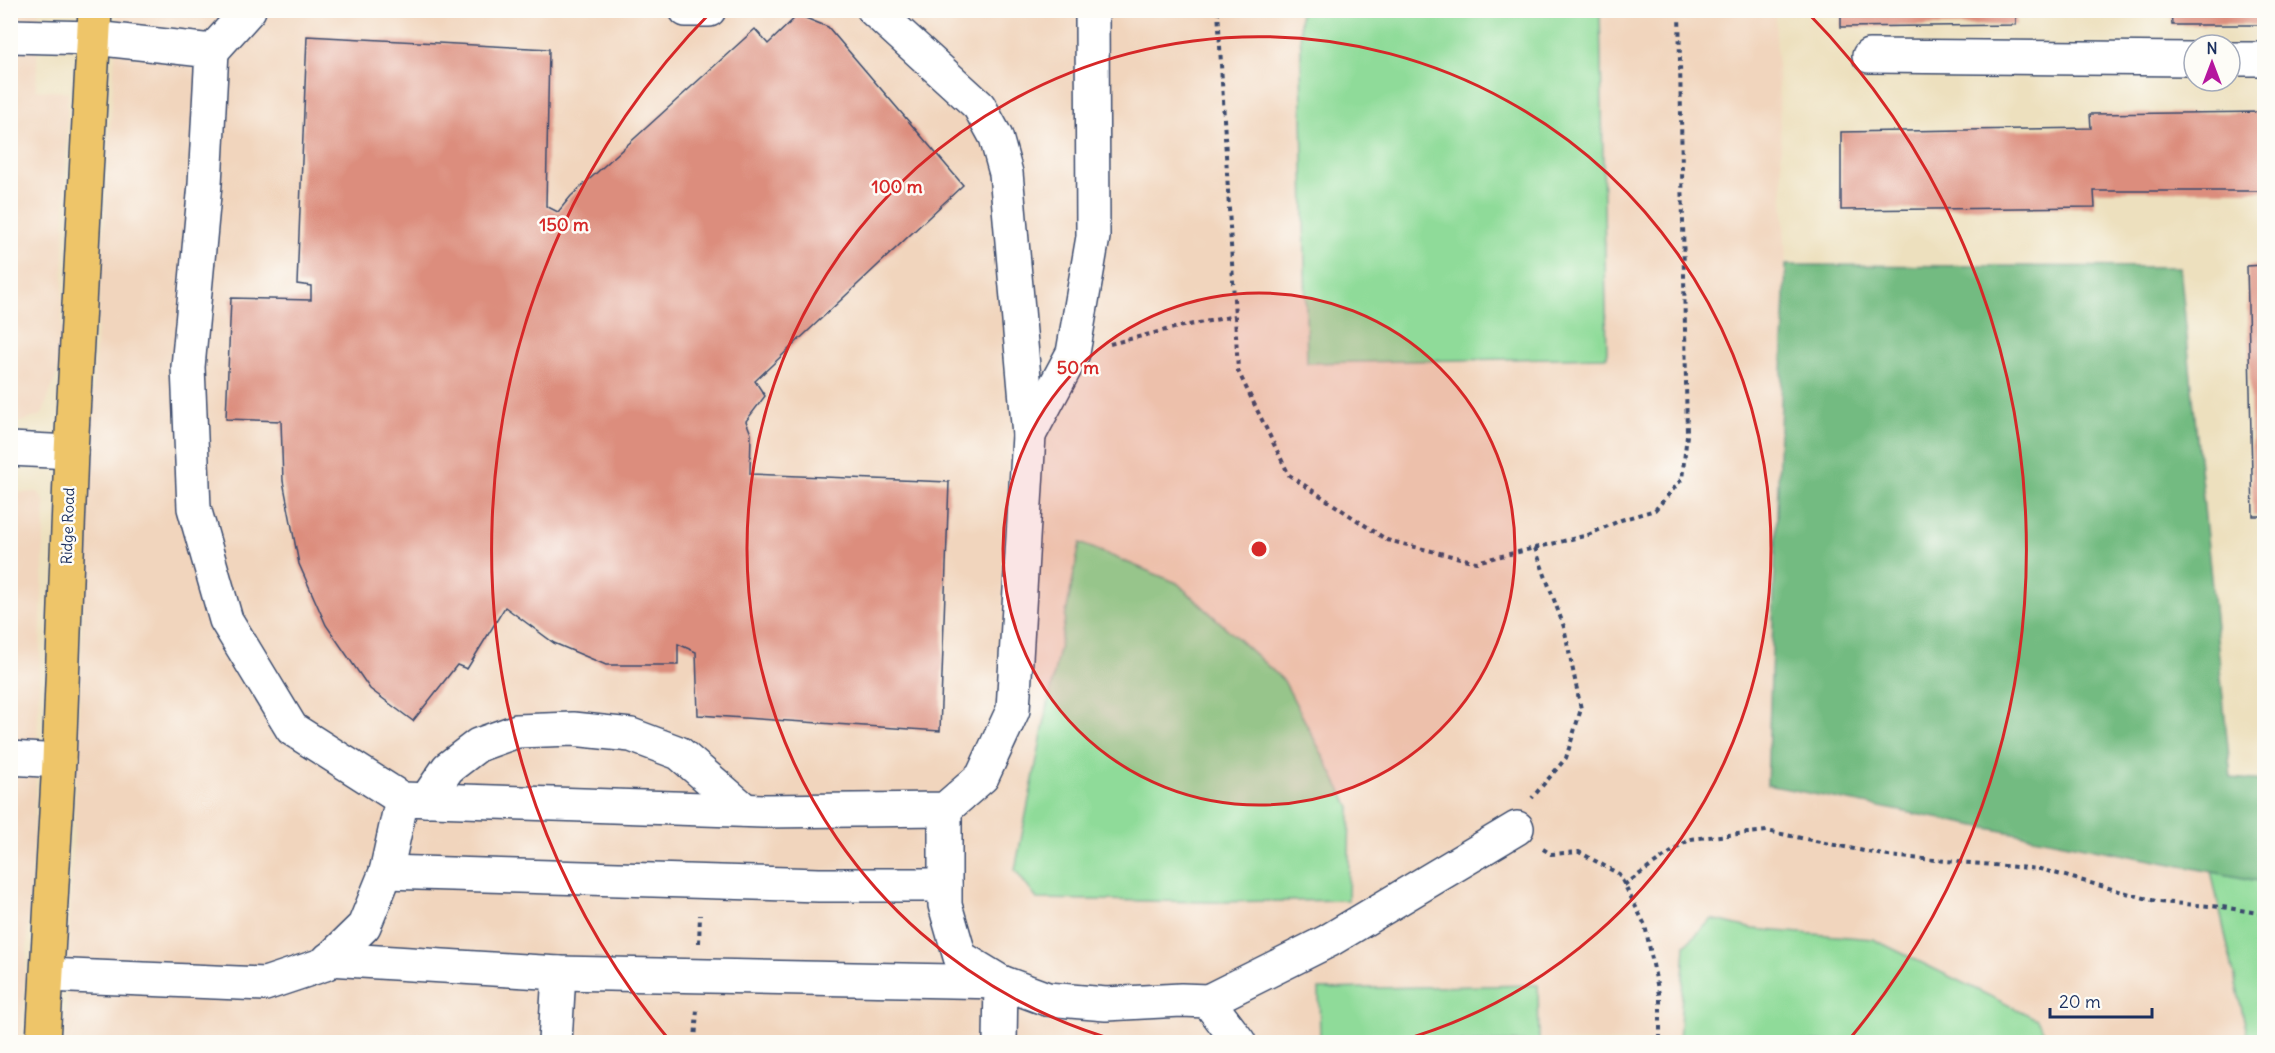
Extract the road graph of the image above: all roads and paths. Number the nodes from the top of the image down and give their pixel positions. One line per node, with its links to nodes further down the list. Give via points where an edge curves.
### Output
1 (249, 10): 10 (street)
2 (686, 10): 7 (street)
3 (874, 10): 17 (street, via 979,106 996,137 1006,173)
4 (1092, 10): 17 (street, via 1093,237 1073,353)
5 (1218, 10): 15 (path)
6 (1680, 10): 20 (path, via 1688,435 1682,479 1655,510 1588,535)
7 (710, 11)
8 (94, 24): 9 (street); 10 (street); 19 (main road, Ridge Road)
9 (10, 36)
10 (212, 51): 23 (street, via 205,184 188,368 194,508 226,620 292,729)
11 (1869, 56): 12 (street)
12 (2182, 59)
13 (2242, 59): 14 (street)
14 (2265, 59)
15 (1235, 316): 16 (path); 20 (path, via 1238,371 1289,476 1387,540 1476,562)
16 (1106, 345)
17 (1029, 435): 24 (street, via 1013,710 982,777)
18 (10, 449): 19 (street)
19 (71, 452): 22 (main road, Ridge Road)
20 (1535, 548): 26 (path, via 1564,627 1581,709 1566,758 1528,802)
21 (10, 758): 22 (street)
22 (59, 761): 33 (main road, Ridge Road)
23 (414, 800): 25 (street); 25 (street, via 478,745 517,731 573,729 631,735 679,753); 27 (street)
24 (945, 809): 25 (street); 28 (street)
25 (745, 810)
26 (1517, 828): 29 (path, via 1551,854 1579,852 1619,874); 35 (street, via 1328,941)
27 (386, 872): 28 (street); 31 (street, via 364,926)
28 (945, 885): 34 (street, via 945,905 960,957)
29 (1624, 885): 30 (path, via 1690,838 1767,831 1887,856 2040,869 2159,902); 40 (path, via 1645,926 1660,999)
30 (2265, 914)
31 (329, 959): 32 (street); 33 (street, via 325,964 265,984)
32 (559, 973): 34 (street); 37 (street)
33 (47, 975): 36 (main road, Ridge Road)
34 (1001, 982): 35 (street, via 1047,999 1106,1004); 38 (street)
35 (1208, 1001): 39 (street)
36 (43, 1042)
37 (555, 1042)
38 (1000, 1042)
39 (1239, 1042)
40 (1660, 1042)

